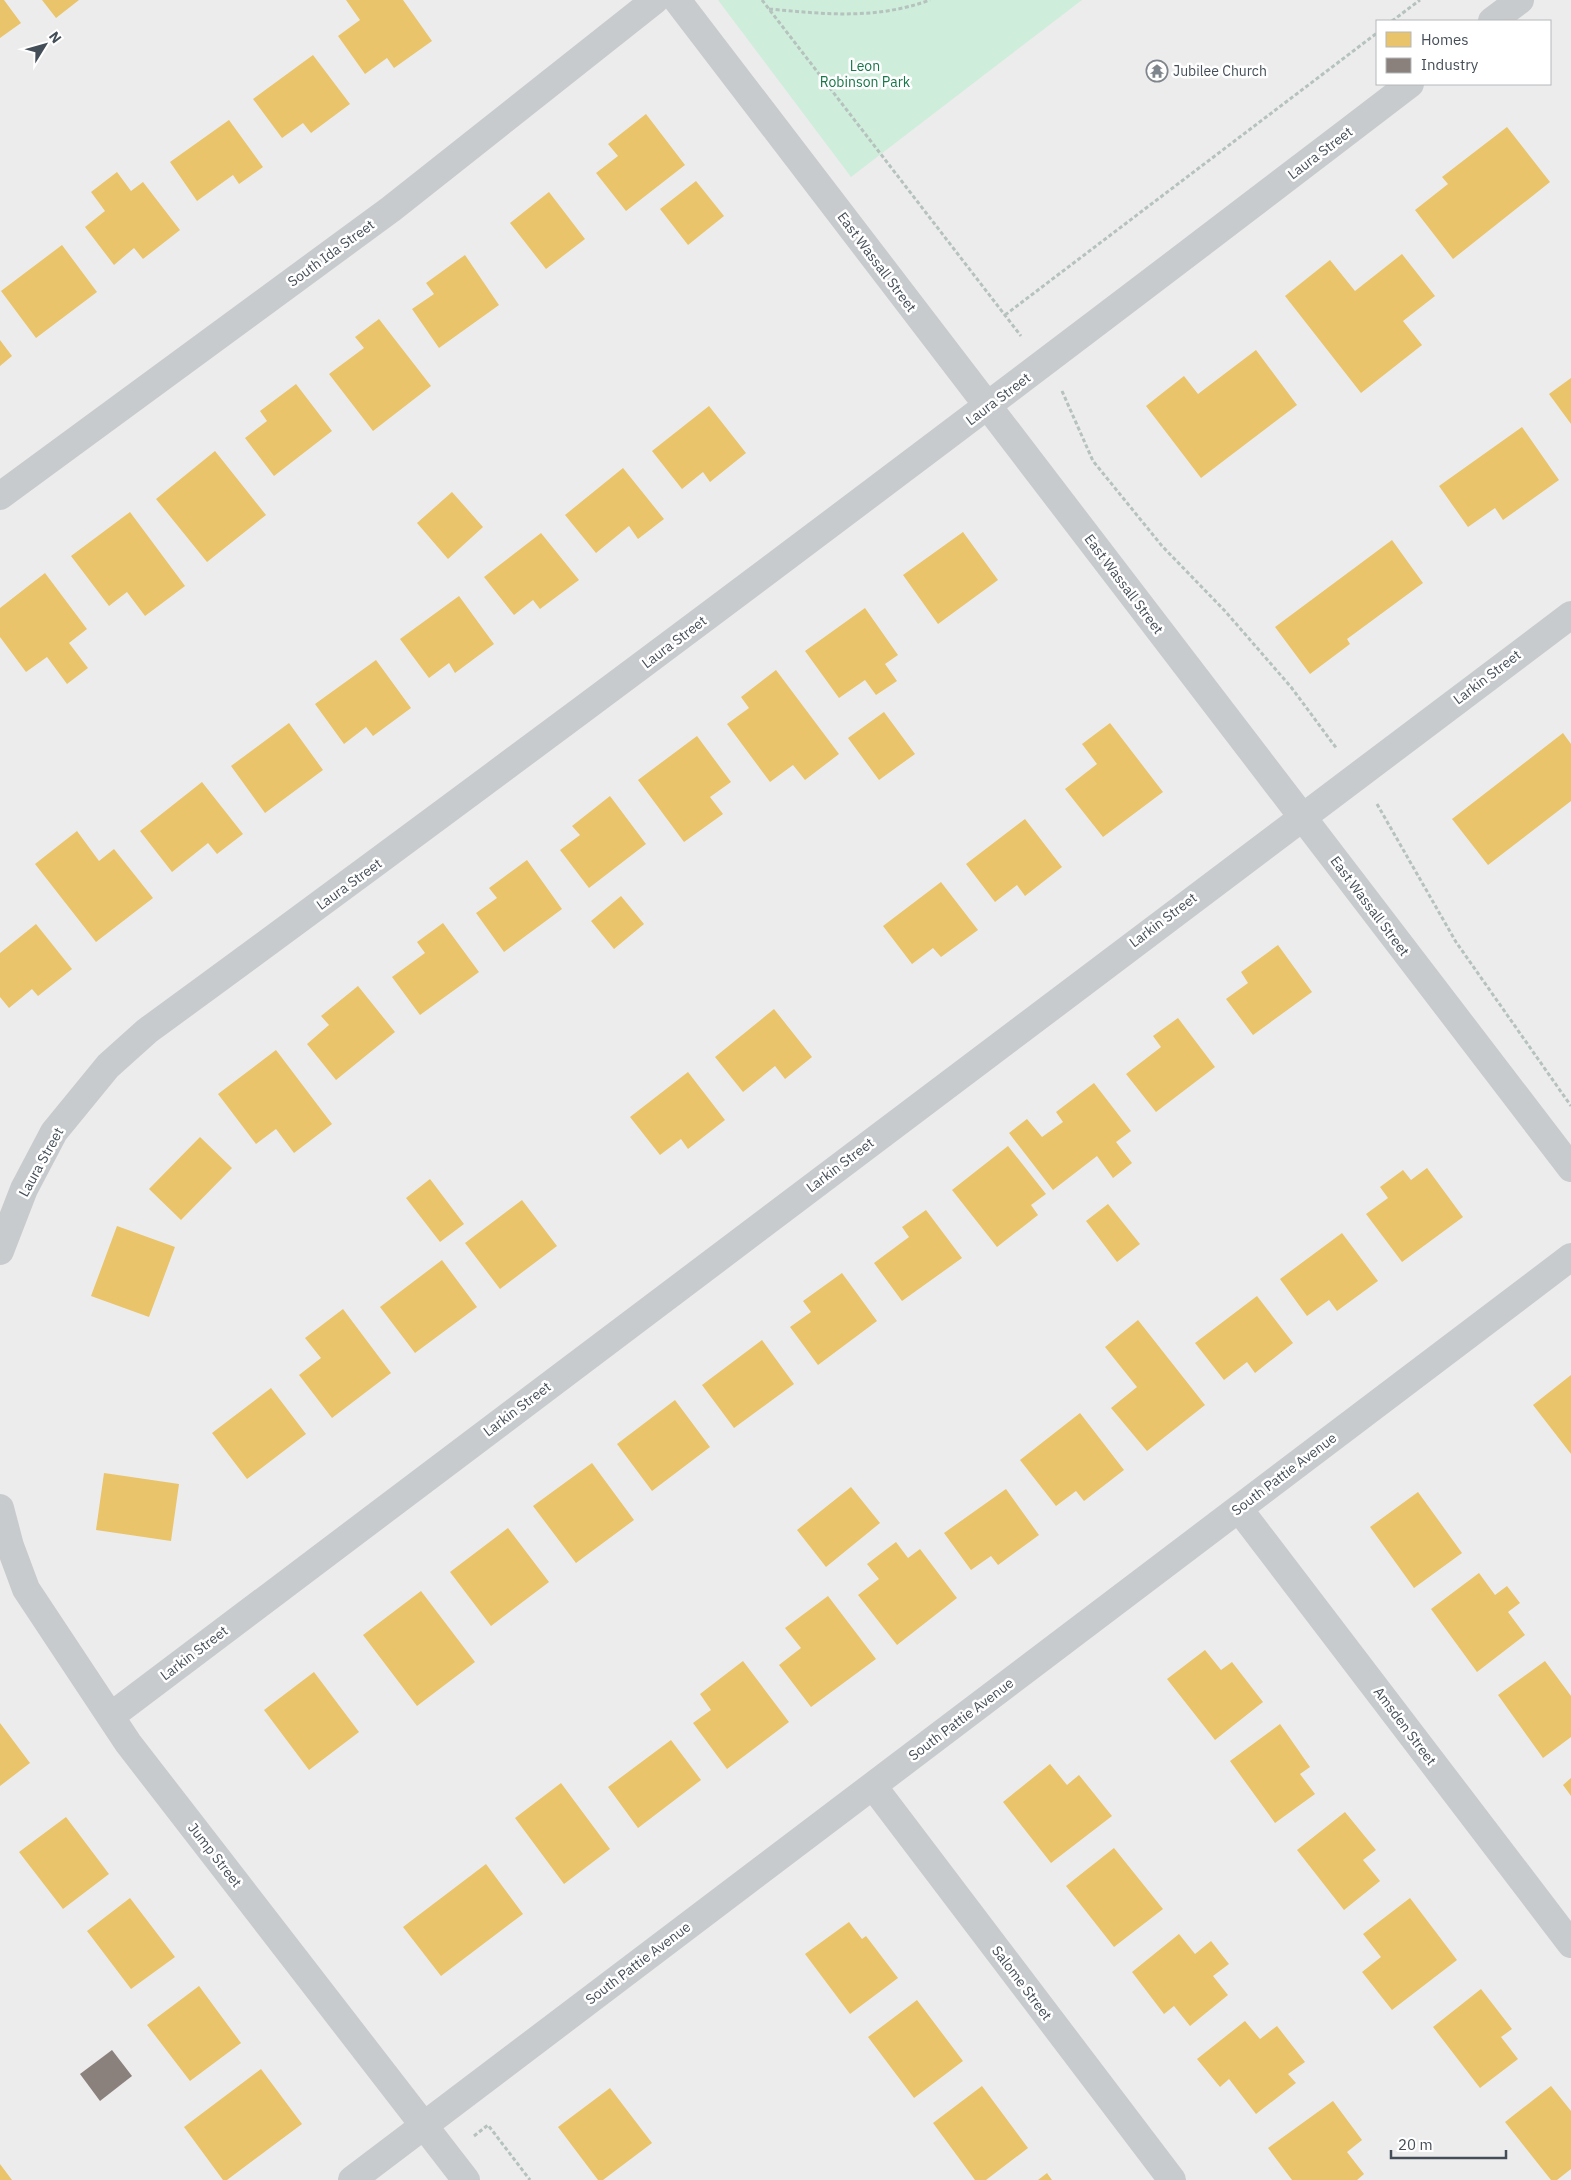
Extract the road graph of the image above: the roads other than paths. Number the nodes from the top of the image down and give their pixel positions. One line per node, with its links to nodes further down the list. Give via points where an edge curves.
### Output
1 (655, 0): 7 (street, South Ida Street, via 390,209)
2 (677, 0): 6 (street, East Wassall Street)
3 (1520, 0): 4 (street)
4 (1493, 20)
5 (1409, 85): 6 (street, Laura Street)
6 (988, 407): 9 (street, East Wassall Street); 11 (street, Laura Street, via 425,828 147,1031 108,1066 54,1132 24,1189)
7 (0, 496)
8 (1571, 615): 9 (street, Larkin Street)
9 (1301, 816): 10 (street, East Wassall Street); 15 (street, Larkin Street)
10 (1571, 1168)
11 (0, 1252)
12 (1571, 1257): 14 (street, South Pattie Avenue)
13 (0, 1508): 15 (street, Jump Street, via 26,1589)
14 (1239, 1509): 16 (street, South Pattie Avenue); 17 (street, Amsden Street)
15 (111, 1716): 18 (street, Jump Street, via 128,1743)
16 (873, 1786): 18 (street, South Pattie Avenue); 21 (street, Salome Street)
17 (1571, 1944)
18 (424, 2126): 19 (street, South Pattie Avenue); 20 (street, Jump Street)
19 (352, 2180)
20 (466, 2180)
21 (1172, 2180)

